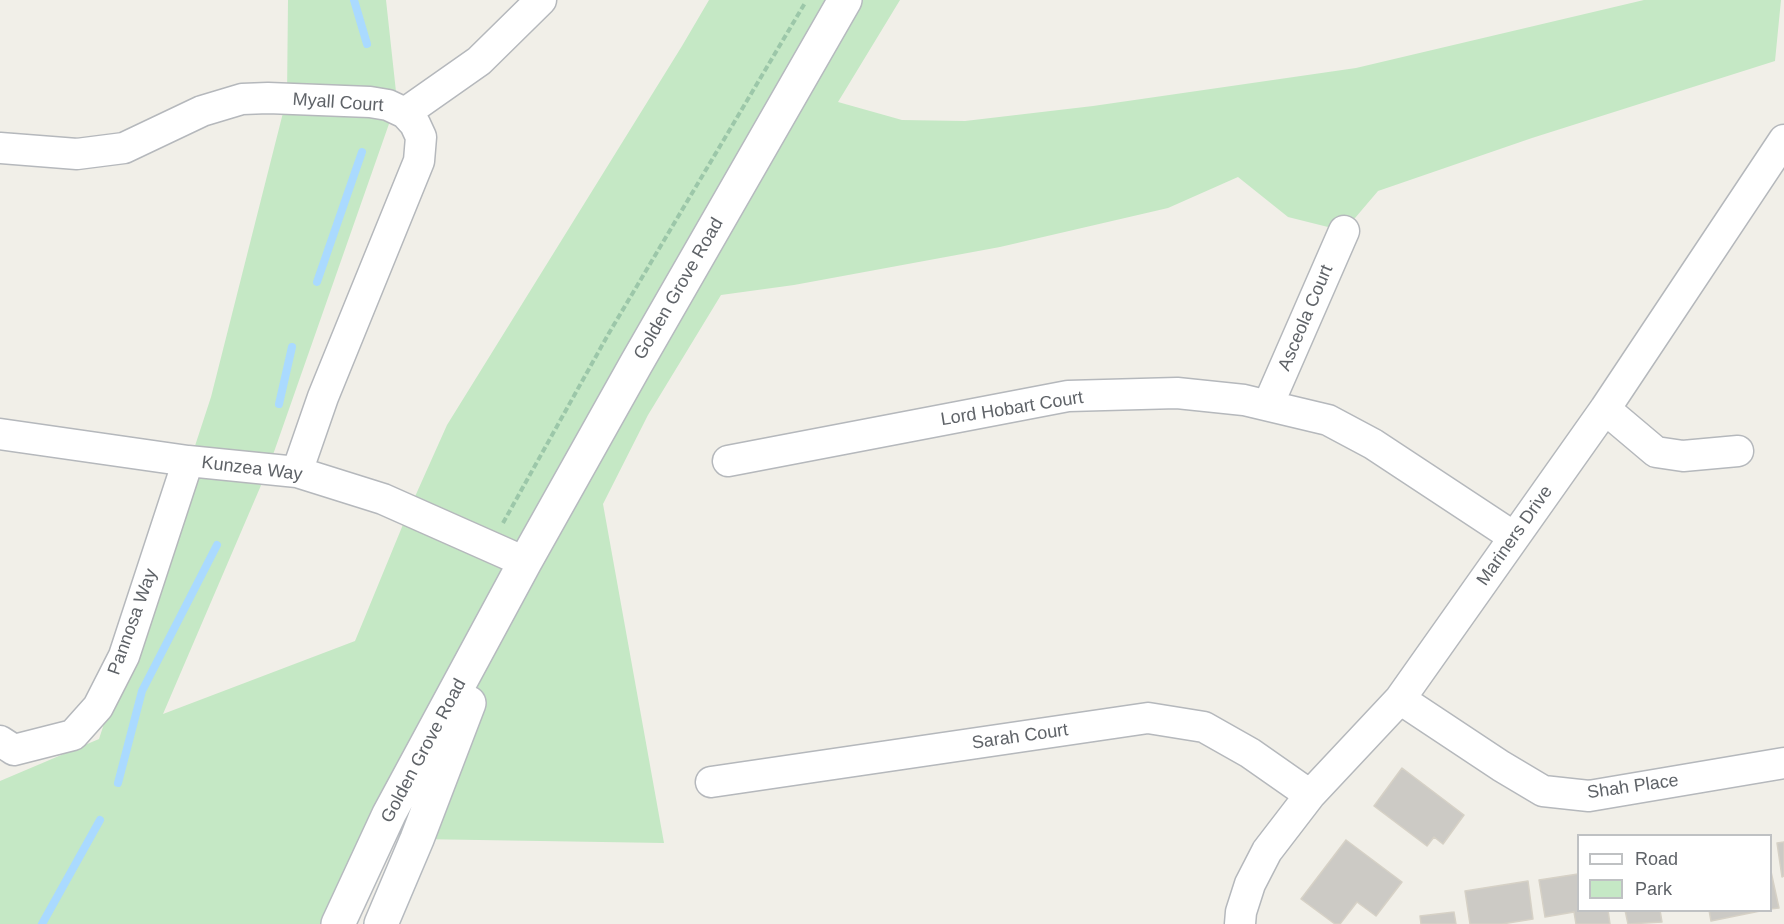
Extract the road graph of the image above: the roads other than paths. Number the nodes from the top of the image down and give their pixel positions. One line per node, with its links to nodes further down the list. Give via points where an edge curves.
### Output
1 (541, 0): 3 (street, via 479,61)
2 (845, 0): 15 (main road, Golden Grove Road)
3 (405, 113): 5 (street, Myall Court, via 370,102 242,99 202,111 124,148 77,154); 13 (street, Myall Court, via 421,137 419,161 323,397)
4 (1784, 140): 8 (street, Mariners Drive)
5 (0, 148)
6 (1344, 231): 7 (street, Asceola Court)
7 (1268, 405): 12 (street, Lord Hobart Court, via 1177,393 1068,396); 14 (street, Lord Hobart Court, via 1337,424)
8 (1605, 409): 10 (street, via 1656,452 1683,456); 14 (street, Mariners Drive)
9 (0, 434): 11 (street, Kunzea Way)
10 (1738, 451)
11 (188, 461): 13 (street, Kunzea Way); 17 (street, Pannosa Way, via 124,656 98,707 73,735 14,750)
12 (728, 461)
13 (297, 472): 15 (street, Kunzea Way, via 383,499 490,546)
14 (1514, 537): 16 (street, Mariners Drive)
15 (520, 572): 21 (main road, Golden Grove Road, via 389,814); 22 (main road, Golden Grove Road)
16 (1400, 699): 18 (street, Shah Place, via 1543,791 1589,796); 20 (street, Mariners Drive)
17 (0, 741)
18 (1784, 763)
19 (711, 782): 20 (street, Sarah Court, via 1148,718 1204,727)
20 (1310, 795): 23 (street, Mariners Drive, via 1267,851 1250,884)
21 (338, 924)
22 (381, 924)
23 (1240, 924)

